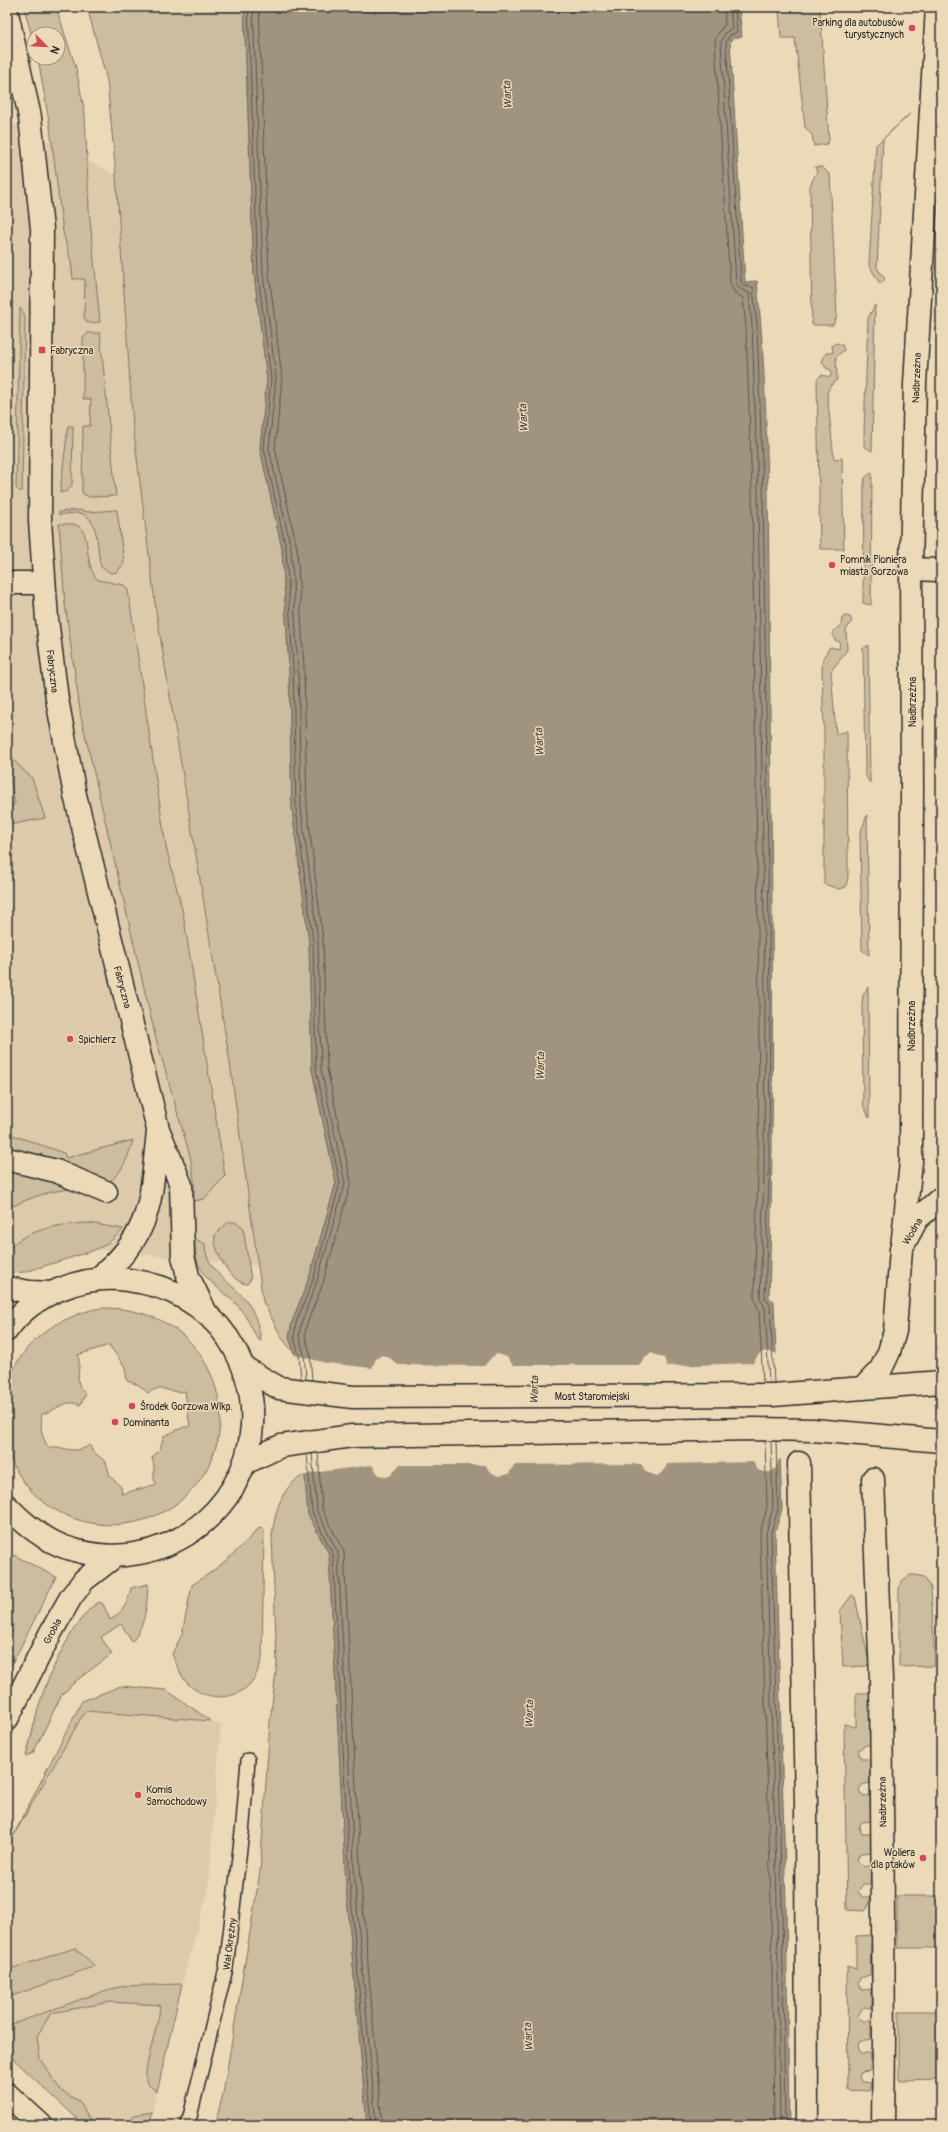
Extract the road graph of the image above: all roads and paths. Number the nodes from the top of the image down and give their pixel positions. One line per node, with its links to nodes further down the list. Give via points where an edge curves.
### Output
1 (937, 7): 3 (street, Nadbrzeżna)
2 (7, 13): 7 (street, Fabryczna, via 30,117 42,229 40,504)
3 (935, 126): 4 (street, Nadbrzeżna, via 915,384)
4 (911, 569): 5 (street); 12 (street, Nadbrzeżna, via 911,1131 910,1176)
5 (938, 570)
6 (7, 583): 7 (street)
7 (44, 583): 8 (street, Fabryczna, via 57,699 75,795)
8 (158, 1129): 13 (street, Fabryczna, via 149,1207 143,1225 131,1246 115,1265); 16 (street, Fabryczna, via 180,1185 183,1256 188,1276)
9 (7, 1159): 10 (street, via 56,1171)
10 (106, 1192)
11 (941, 1198): 12 (street, Wodna, via 917,1219)
12 (901, 1249): 20 (street, Nadbrzeżna, via 895,1331 889,1352 881,1369)
13 (96, 1280): 15 (street, via 73,1284); 16 (street, via 120,1278 144,1282 167,1289)
14 (7, 1288): 15 (street)
15 (51, 1293): 17 (street, via 29,1308)
16 (206, 1313): 18 (street, via 225,1335)
17 (7, 1330)
18 (243, 1367): 20 (street, Most Staromiejski, via 279,1388 353,1398 773,1395); 22 (street, via 250,1390 252,1414 251,1439)
19 (941, 1382): 20 (street, Most Staromiejski)
20 (857, 1388)
21 (941, 1441): 22 (street, via 852,1433 755,1429 352,1436 281,1446)
22 (245, 1463): 26 (street, via 233,1488 216,1511 195,1530 170,1544 150,1551)
23 (799, 1463): 32 (street, via 806,1803)
24 (873, 1479): 33 (street, Nadbrzeżna, via 881,1679)
25 (7, 1506): 26 (street, via 31,1528 54,1543 95,1555)
26 (115, 1556): 27 (street, Grobla, via 84,1580 71,1597)
27 (7, 1719)
28 (248, 1760): 31 (lane, Wał Okrężny, via 226,1968)
29 (7, 2094): 30 (street)
30 (41, 2125)
31 (188, 2125)
32 (807, 2125)
33 (883, 2125)

